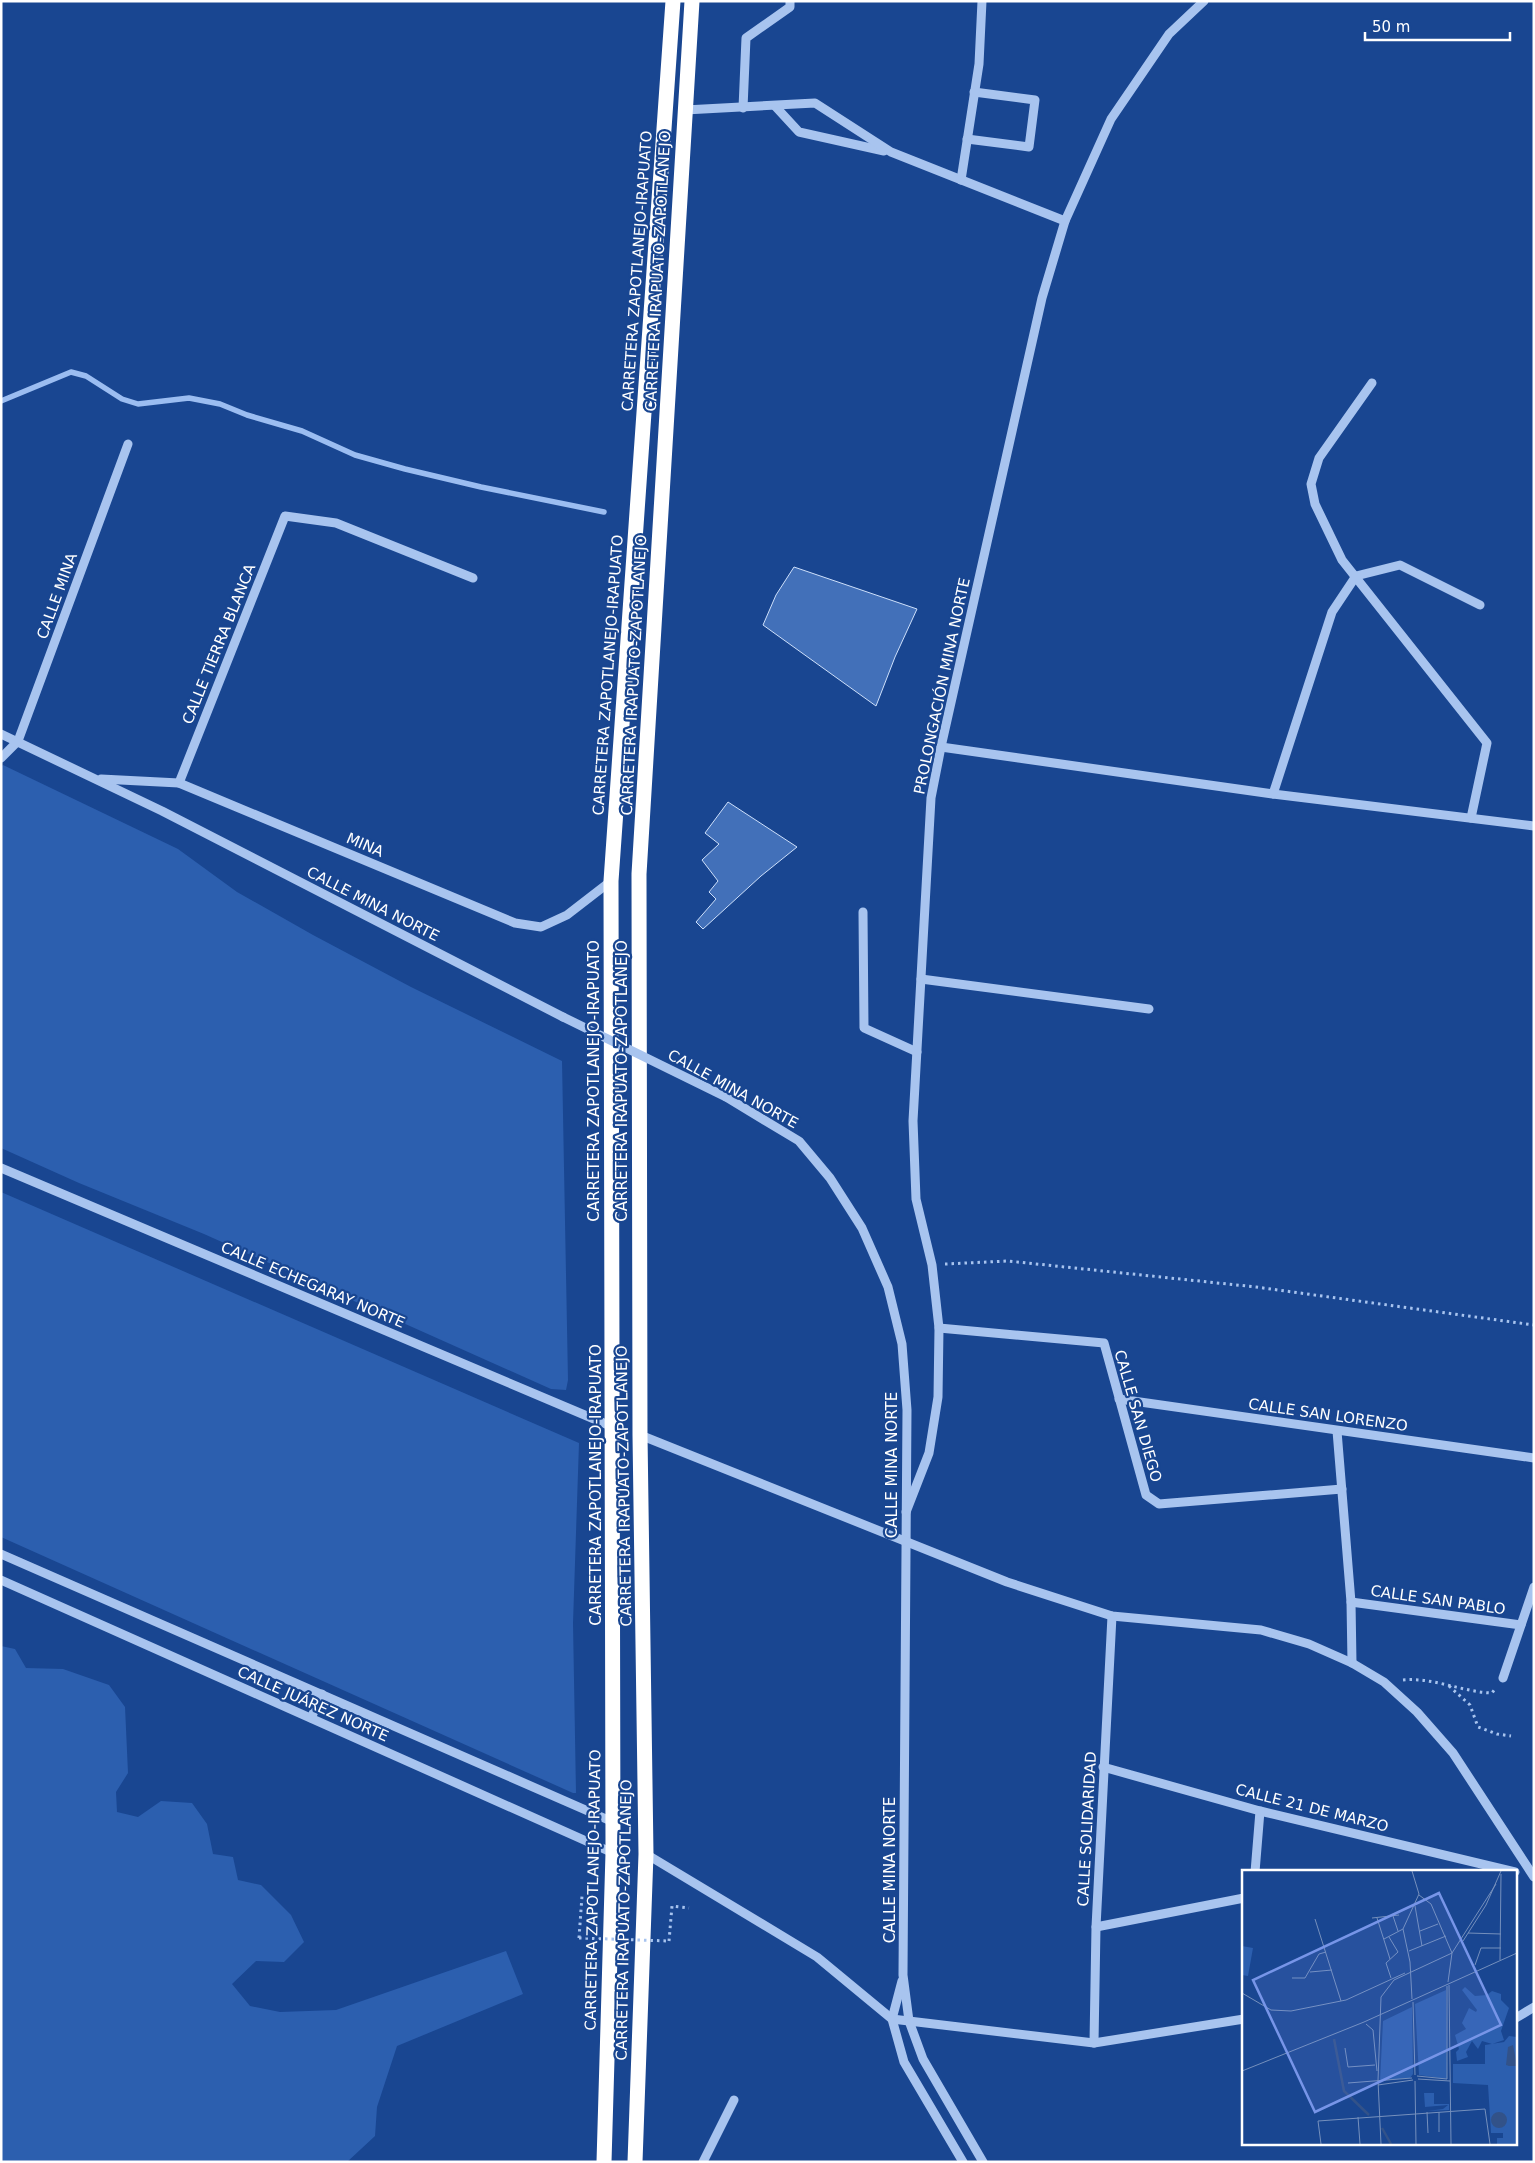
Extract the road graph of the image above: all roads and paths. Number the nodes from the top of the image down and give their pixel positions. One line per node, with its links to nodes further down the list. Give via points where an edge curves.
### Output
1 (673, 1): 28 (highway, CARRETERA ZAPOTLANEJO-IRAPUATO)
2 (692, 1): 9 (highway, CARRETERA IRAPUATO-ZAPOTLANEJO)
3 (790, 1): 8 (street, via 790,7 746,38)
4 (982, 1): 6 (street, via 979,64)
5 (1204, 1): 13 (street, PROLONGACIÓN MINA NORTE, via 1169,34 1111,118)
6 (974, 92): 10 (street); 10 (street, via 1035,100 1029,147)
7 (775, 106): 8 (street); 11 (street, via 799,132); 11 (street, via 815,103)
8 (743, 108): 9 (street)
9 (685, 110): 40 (highway, CARRETERA IRAPUATO-ZAPOTLANEJO, via 640,874)
10 (967, 138): 12 (street)
11 (891, 152): 12 (street)
12 (961, 180): 13 (street)
13 (1065, 222): 21 (street, PROLONGACIÓN MINA NORTE, via 1042,298)
14 (1372, 383): 16 (street, via 1319,458 1311,484 1315,504 1342,560)
15 (128, 444): 20 (street, CALLE MINA)
16 (1356, 576): 18 (street, via 1400,565); 25 (street, via 1332,612); 26 (street, via 1486,743)
17 (473, 578): 24 (street, CALLE TIERRA BLANCA, via 336,523 285,516)
18 (1480, 605)
19 (1, 734): 20 (street)
20 (18, 741): 22 (street); 23 (street, CALLE MINA NORTE)
21 (940, 747): 25 (street); 30 (street, PROLONGACIÓN MINA NORTE, via 931,798)
22 (1, 758)
23 (97, 779): 24 (street, MINA); 43 (street, CALLE MINA NORTE, bridge, via 562,1017 726,1097 799,1141 830,1178 862,1228 885,1279 902,1344 907,1410)
24 (179, 783): 28 (street, MINA, via 515,923 541,927 567,915)
25 (1273, 794): 26 (street)
26 (1471, 818): 27 (street)
27 (1534, 826)
28 (611, 881): 38 (highway, CARRETERA ZAPOTLANEJO-IRAPUATO)
29 (863, 912): 32 (street, via 864,1028)
30 (921, 979): 31 (street); 32 (street, PROLONGACIÓN MINA NORTE)
31 (1149, 1009)
32 (917, 1052): 34 (street, PROLONGACIÓN MINA NORTE, via 913,1122 916,1199)
33 (1, 1168): 38 (street, CALLE ECHEGARAY NORTE)
34 (932, 1265): 35 (path, via 1008,1261 1256,1288); 36 (street, PROLONGACIÓN MINA NORTE)
35 (1534, 1325)
36 (939, 1328): 37 (street, CALLE SAN DIEGO, via 1104,1344); 43 (street, PROLONGACIÓN MINA NORTE, via 938,1397 929,1453)
37 (1119, 1399): 39 (street, CALLE SAN LORENZO); 42 (street, CALLE SAN DIEGO, via 1146,1495 1159,1504)
38 (613, 1427): 60 (highway, CARRETERA ZAPOTLANEJO-IRAPUATO)
39 (1337, 1431): 41 (street, CALLE SAN LORENZO); 42 (street)
40 (640, 1435): 44 (street); 62 (highway, CARRETERA IRAPUATO-ZAPOTLANEJO)
41 (1534, 1458)
42 (1342, 1489): 48 (street)
43 (906, 1512): 44 (street, CALLE MINA NORTE)
44 (906, 1542): 49 (street, via 1007,1582); 71 (street, CALLE MINA NORTE)
45 (1, 1554): 55 (street, CALLE JUÁREZ NORTE)
46 (1, 1580): 56 (street, CALLE JUÁREZ NORTE)
47 (1534, 1587): 50 (street)
48 (1351, 1602): 50 (street, CALLE SAN PABLO); 51 (street)
49 (1112, 1616): 51 (street, via 1261,1630 1309,1644); 58 (street, CALLE SOLIDARIDAD)
50 (1521, 1625): 52 (street)
51 (1352, 1663): 53 (street)
52 (1503, 1678): 54 (path, via 1492,1693)
53 (1384, 1682): 54 (path, via 1415,1679); 66 (street, via 1417,1712 1453,1753)
54 (1448, 1686): 57 (path, via 1470,1705 1478,1727)
55 (322, 1694): 56 (street); 60 (street, CALLE JUÁREZ NORTE)
56 (311, 1718): 61 (street, CALLE JUÁREZ NORTE)
57 (1511, 1736)
58 (1103, 1767): 59 (street, CALLE 21 DE MARZO); 70 (street, CALLE SOLIDARIDAD)
59 (1260, 1810): 63 (street); 64 (street, CALLE 21 DE MARZO)
60 (613, 1822): 61 (highway, CARRETERA ZAPOTLANEJO-IRAPUATO)
61 (613, 1853): 81 (highway, CARRETERA ZAPOTLANEJO-IRAPUATO)
62 (646, 1854): 74 (street, via 817,1957); 82 (highway, CARRETERA IRAPUATO-ZAPOTLANEJO)
63 (1255, 1870)
64 (1508, 1870)
65 (1518, 1873): 66 (street, CALLE 21 DE MARZO)
66 (1533, 1877)
67 (582, 1896): 69 (path, bridge, via 579,1938 669,1941 672,1906)
68 (1242, 1898): 70 (street)
69 (689, 1908)
70 (1096, 1927): 77 (street, CALLE SOLIDARIDAD)
71 (903, 1976): 74 (street, CALLE MINA NORTE); 76 (street, CALLE MINA NORTE)
72 (1534, 2007): 73 (street)
73 (1518, 2017)
74 (892, 2019): 76 (street); 80 (street, via 904,2062)
75 (1242, 2020): 77 (street)
76 (909, 2021): 77 (street); 79 (street, CALLE MINA NORTE, via 923,2059)
77 (1094, 2043)
78 (734, 2100): 83 (street)
79 (972, 2142): 80 (street); 85 (street, CALLE MINA NORTE)
80 (957, 2152): 84 (street)
81 (604, 2162)
82 (635, 2162)
83 (703, 2162)
84 (963, 2162)
85 (983, 2162)

